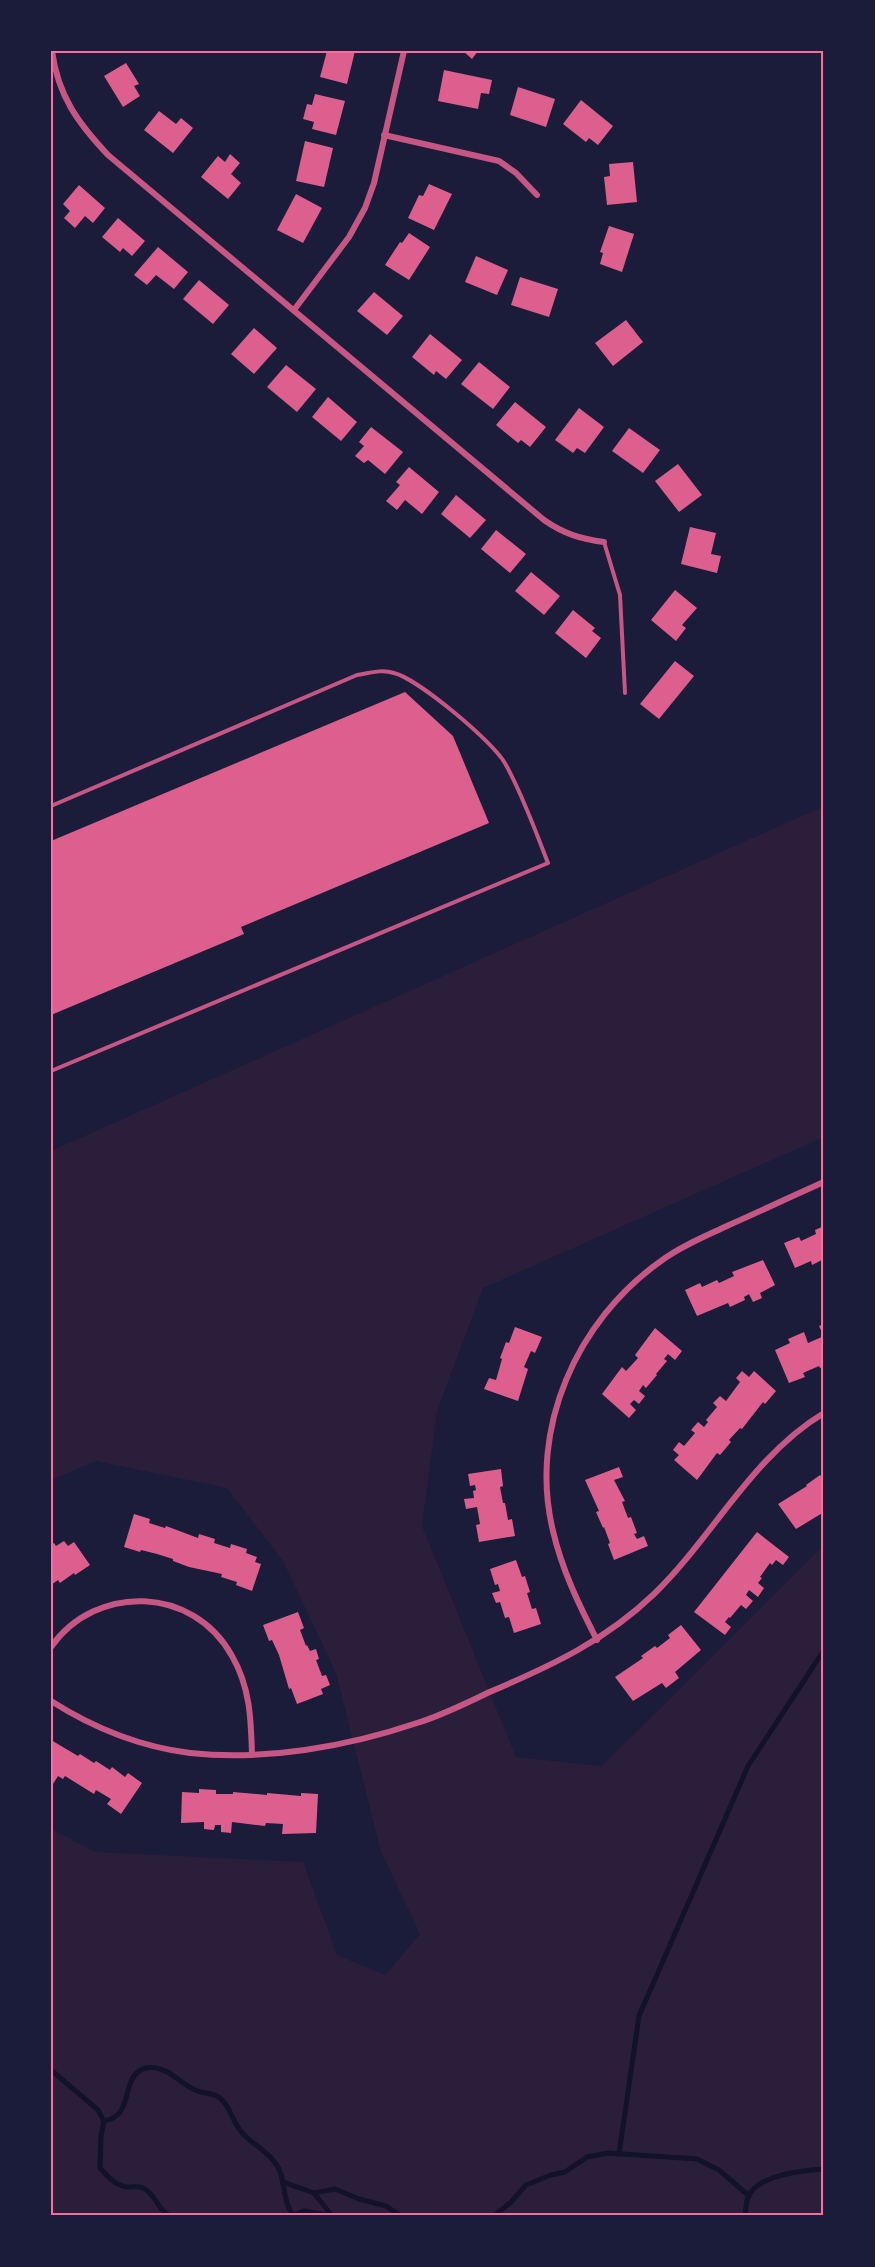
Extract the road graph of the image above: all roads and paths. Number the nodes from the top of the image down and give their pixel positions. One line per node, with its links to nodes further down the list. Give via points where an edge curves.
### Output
1 (52, 51): 5 (street, via 68,104 83,128 108,155)
2 (404, 51): 3 (street)
3 (384, 135): 4 (street, via 499,161); 5 (street, via 365,208 349,237)
4 (537, 195)
5 (294, 310): 6 (street, via 544,520 581,539)
6 (604, 542): 7 (lane, via 620,595)
7 (625, 693)
8 (51, 806): 9 (lane, via 357,675 379,671 400,675 423,688 497,750 548,863)
9 (51, 1071)
10 (824, 1182): 12 (street, via 662,1260 632,1283 606,1311 585,1340 567,1376 547,1448 546,1487 552,1530 564,1569)
11 (824, 1413): 12 (street, via 751,1477 654,1594)
12 (597, 1640): 15 (street, via 559,1661 420,1722 369,1738)
13 (51, 1647): 15 (street, via 76,1623 115,1604 152,1601 191,1615 218,1637 237,1666 249,1703)
14 (51, 1701): 15 (street, via 116,1734 157,1747 191,1753)
15 (252, 1754)

